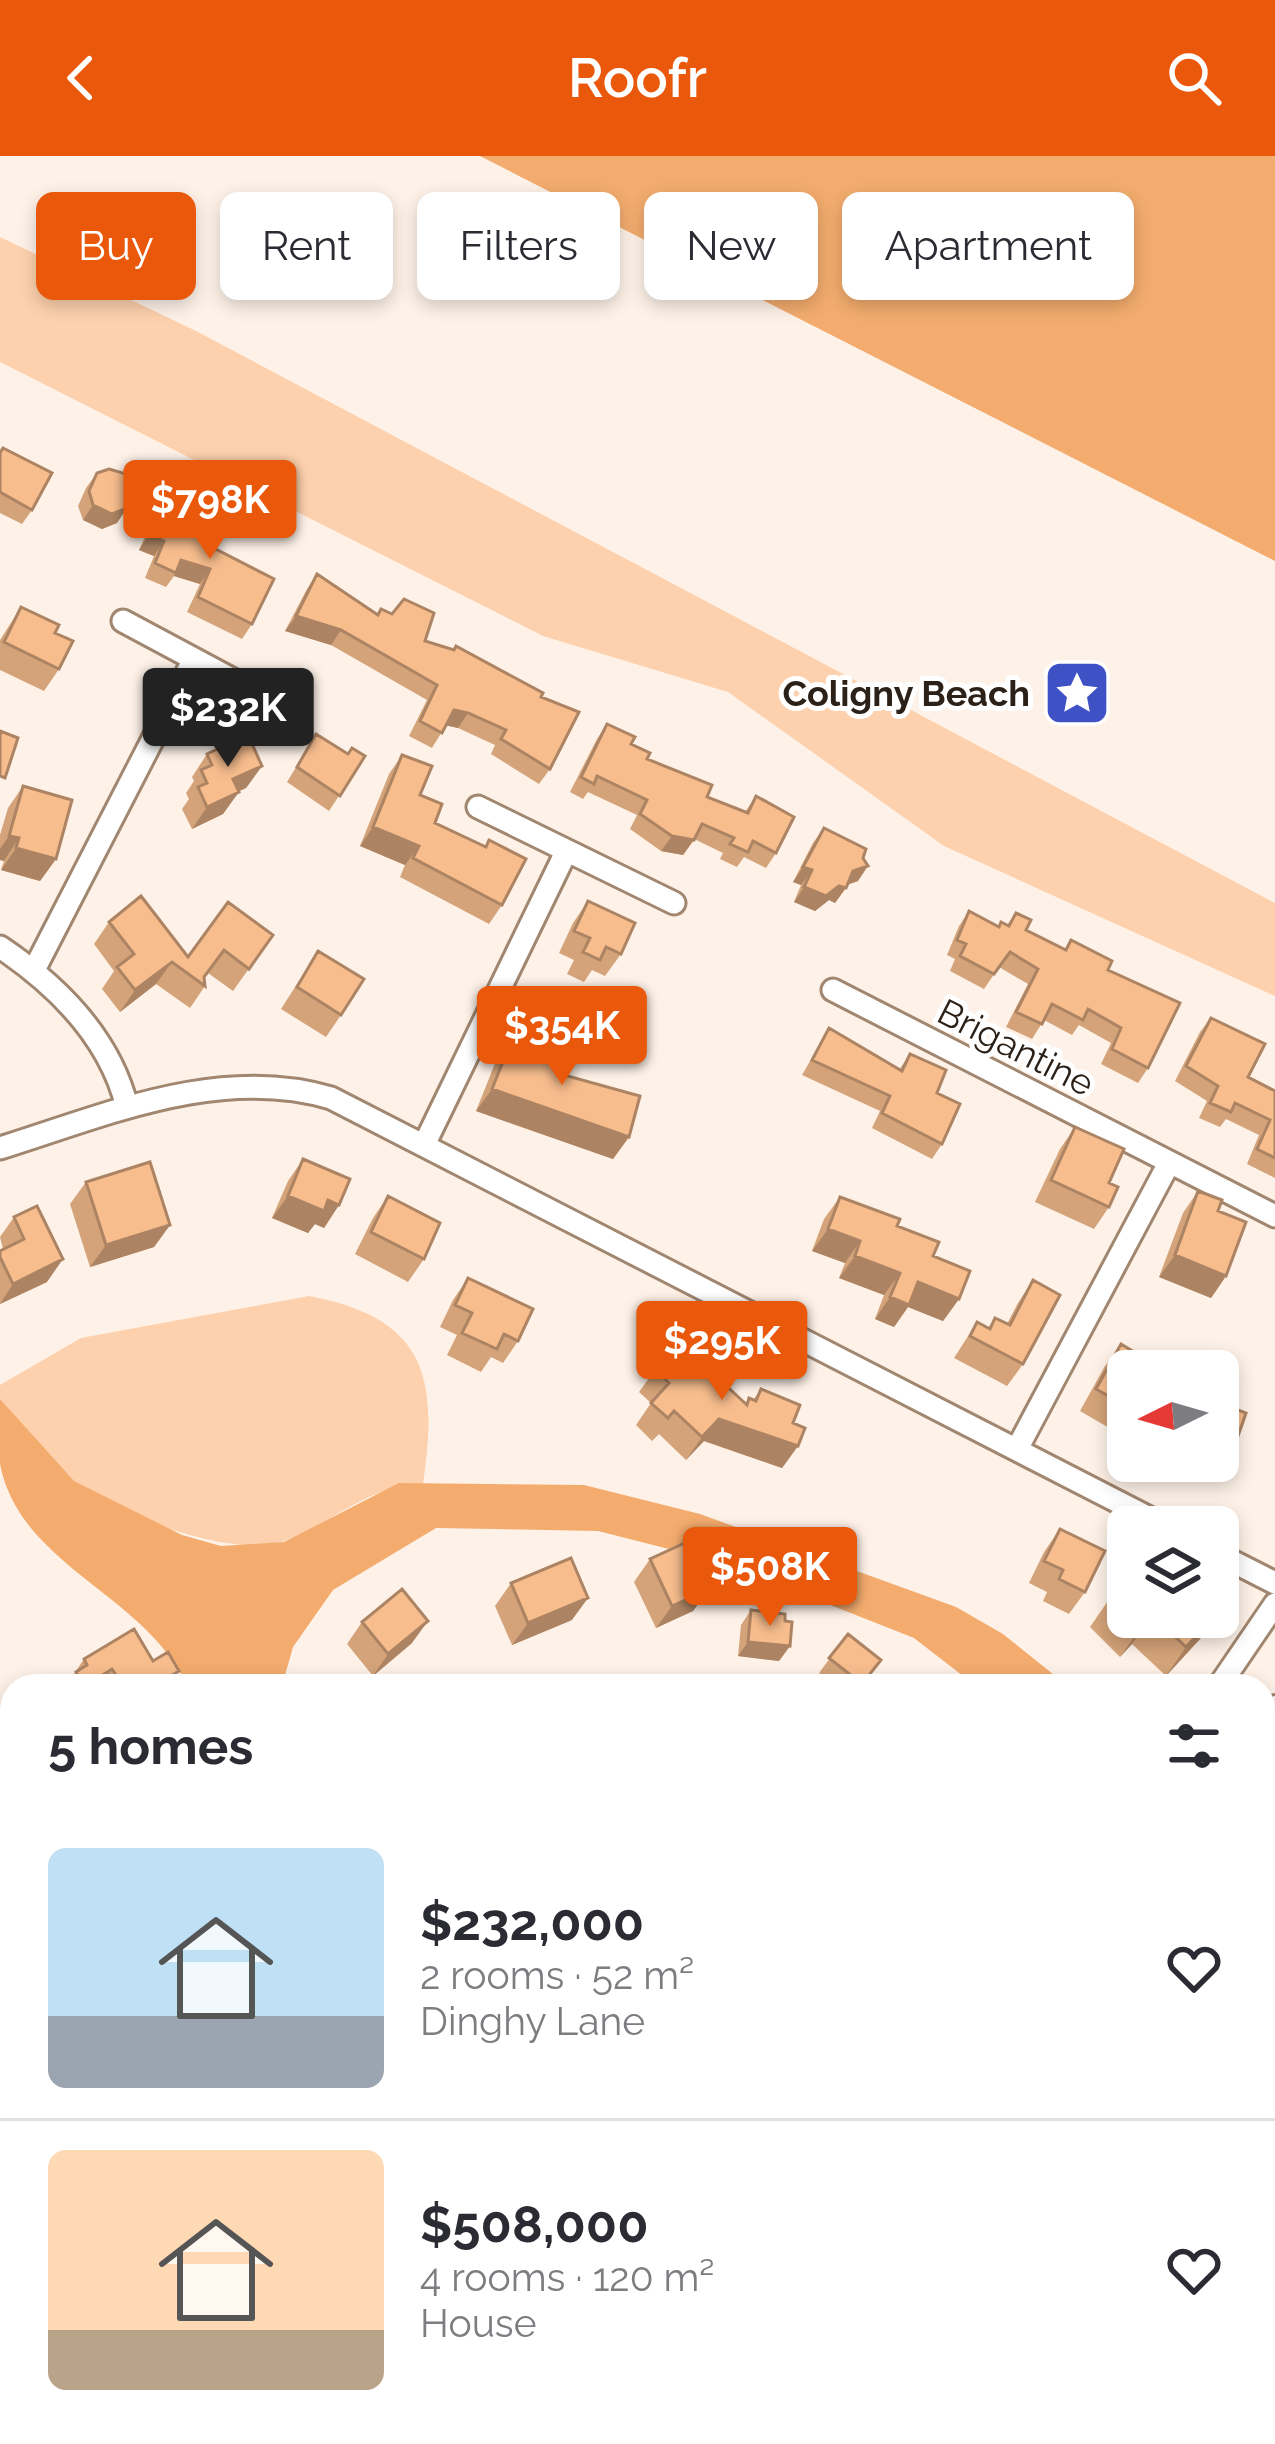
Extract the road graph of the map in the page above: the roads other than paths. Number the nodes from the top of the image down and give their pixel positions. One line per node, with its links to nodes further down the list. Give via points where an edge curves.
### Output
1 (124, 621): 2 (street)
2 (194, 659): 3 (street); 8 (street)
3 (297, 714)
4 (478, 807): 5 (street)
5 (566, 852): 6 (street); 11 (street)
6 (674, 903)
7 (0, 947): 8 (street)
8 (34, 970): 10 (street, via 96,1036)
9 (833, 989): 13 (street, Brigantine)
10 (127, 1107): 11 (street, via 240,1085 297,1088); 12 (street)
11 (424, 1145): 15 (street)
12 (0, 1148)
13 (1168, 1165): 14 (street, Brigantine); 15 (street)
14 (1275, 1216)
15 (1017, 1449): 16 (street)
16 (1127, 1506)
17 (1239, 1564): 18 (street)
18 (1275, 1583)
19 (1275, 1604): 20 (street)
20 (1227, 1674)

